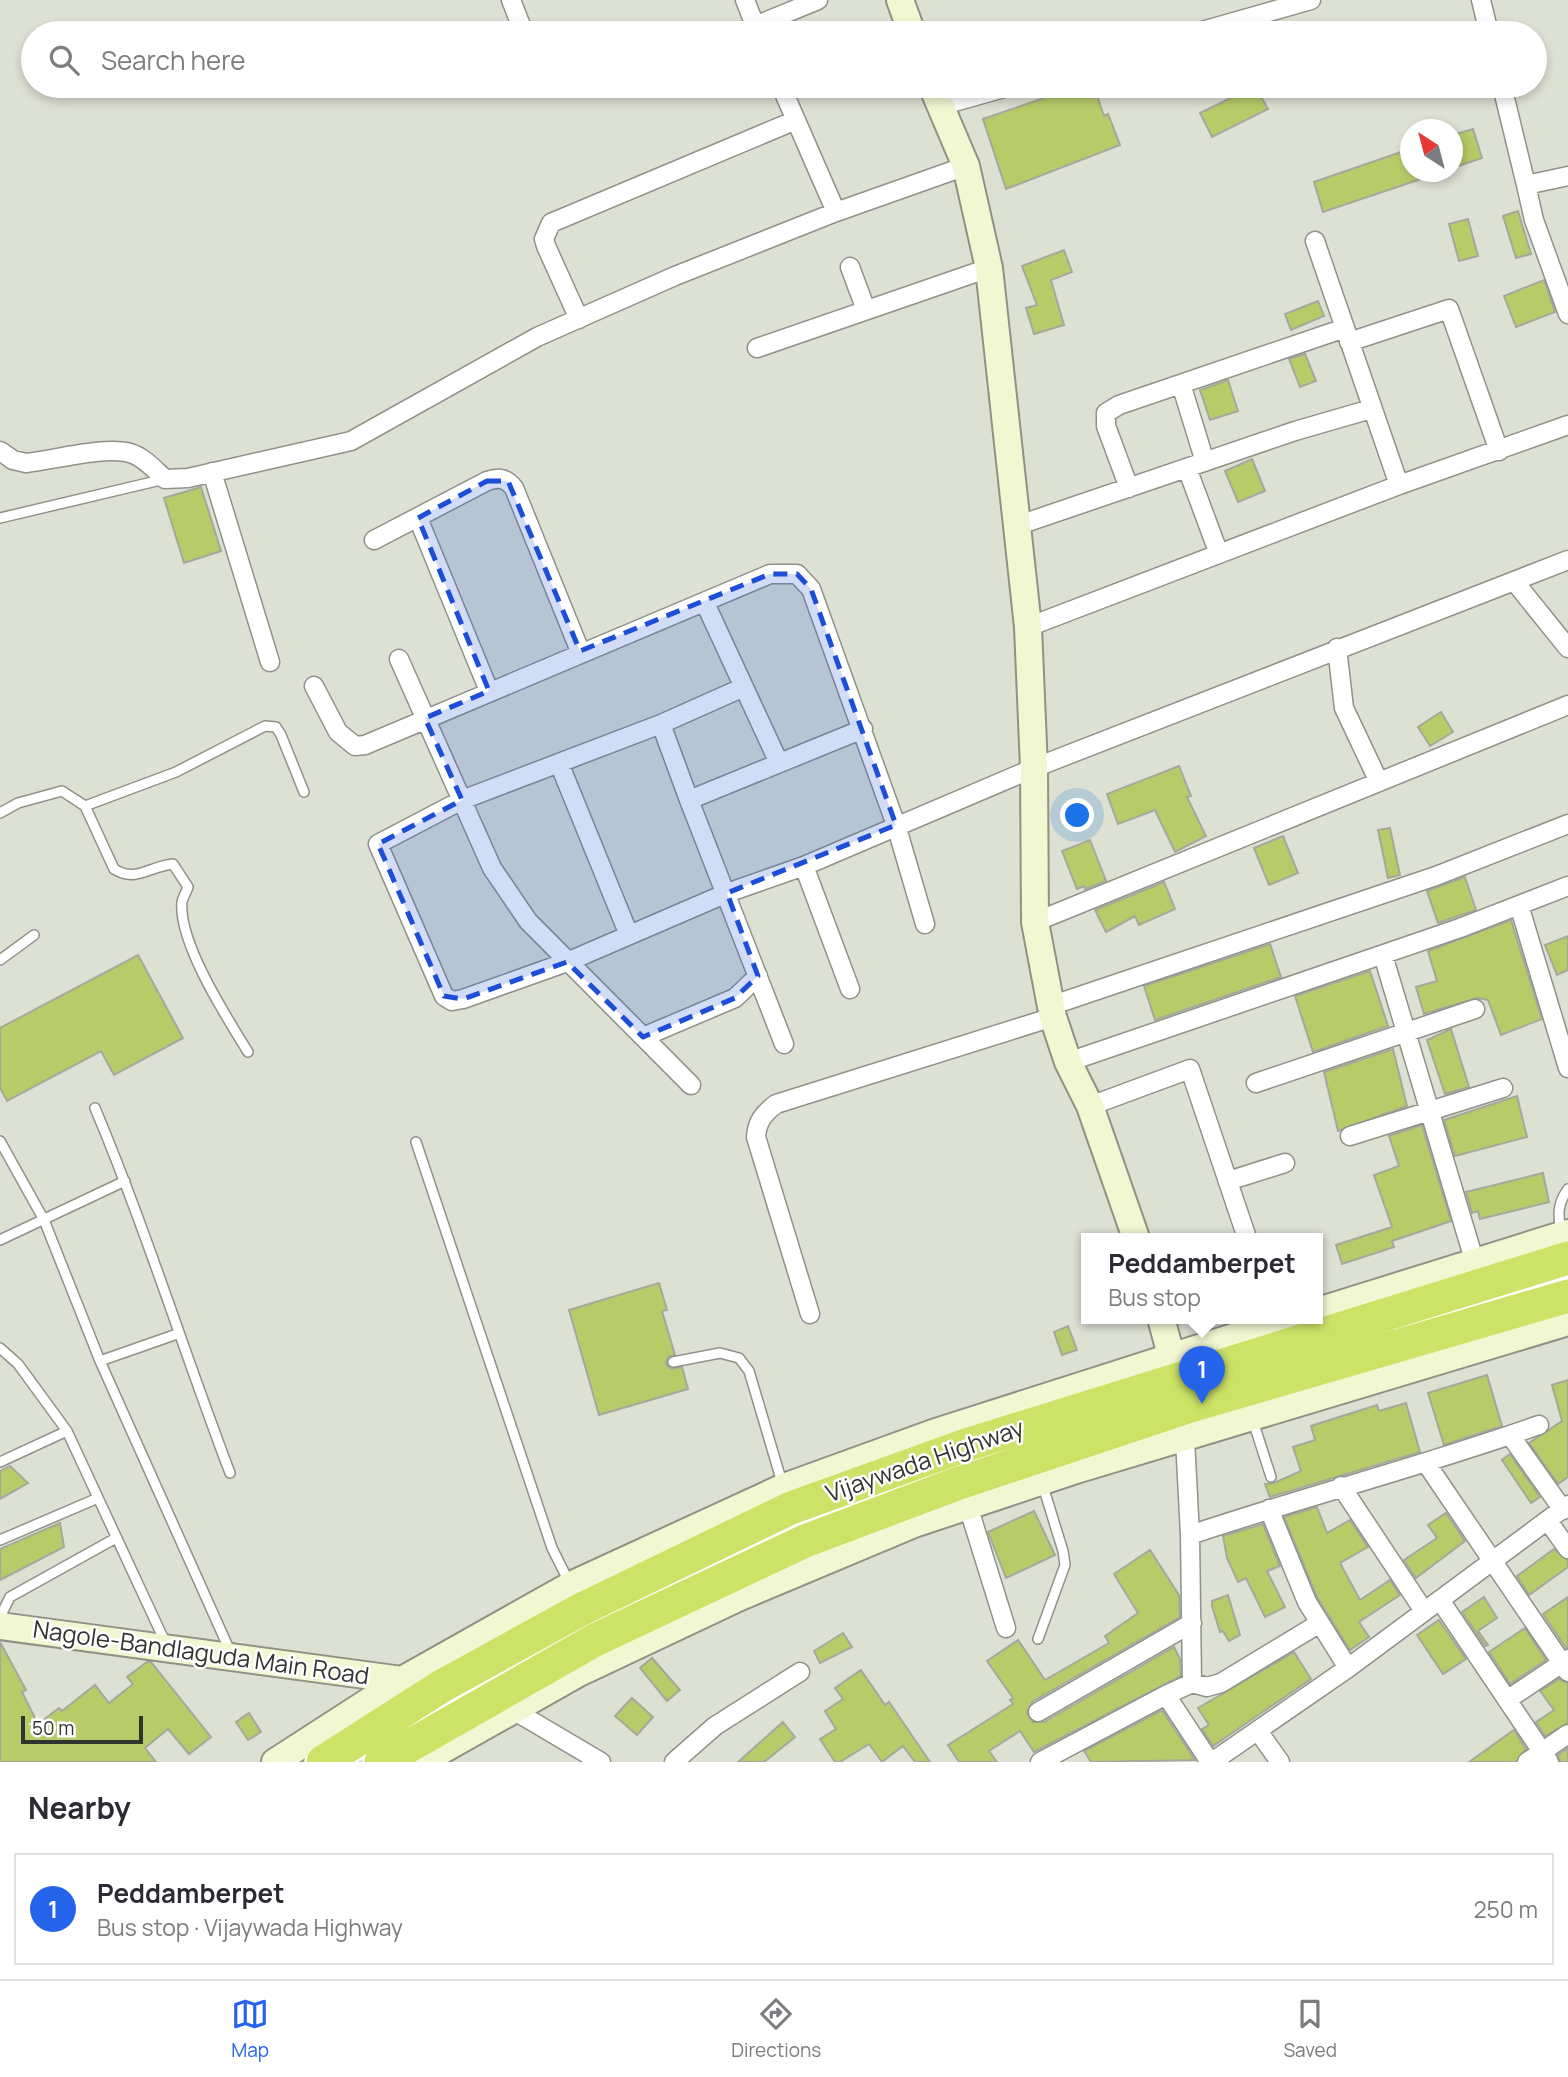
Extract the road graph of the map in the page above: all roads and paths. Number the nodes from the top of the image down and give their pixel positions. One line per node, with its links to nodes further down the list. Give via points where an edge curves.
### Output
1 (511, 0): 7 (street)
2 (745, 0): 8 (street)
3 (818, 0): 9 (street)
4 (900, 0): 10 (street)
5 (1311, 0): 11 (street)
6 (1481, 0): 12 (street)
7 (519, 21)
8 (754, 21)
9 (774, 21)
10 (908, 21)
11 (1237, 21)
12 (1486, 21)
13 (786, 98): 16 (street)
14 (937, 98): 17 (street)
15 (1505, 98): 19 (street)
16 (796, 120): 20 (street); 26 (street, via 551,223 545,246)
17 (965, 166): 20 (street); 23 (street)
18 (1568, 177): 19 (street)
19 (1526, 185): 25 (street)
20 (835, 212): 26 (street)
21 (1315, 241): 27 (street)
22 (850, 267): 24 (street)
23 (989, 268): 24 (street); 42 (street)
24 (866, 310): 28 (street)
25 (1568, 314)
26 (579, 319): 36 (street, via 537,337 351,441)
27 (1347, 335): 29 (street); 30 (street); 33 (street, via 1449,309)
28 (757, 348)
29 (1181, 384): 34 (street); 39 (street, via 1106,413 1106,426)
30 (1371, 409): 34 (street); 38 (street)
31 (1568, 425): 33 (street)
32 (0, 451): 37 (street, via 26,463 112,451 129,453)
33 (1499, 451): 38 (street)
34 (1205, 462): 35 (street)
35 (1187, 468): 39 (street); 44 (street)
36 (212, 472): 37 (street); 53 (street)
37 (165, 479): 40 (lane)
38 (1399, 485): 44 (street)
39 (1129, 488): 42 (street)
40 (0, 518)
41 (418, 518): 43 (street); 51 (street, via 487,481 508,481); 56 (street)
42 (1018, 525): 48 (street)
43 (374, 540)
44 (1219, 554): 48 (street)
45 (1568, 560): 46 (street)
46 (1514, 581): 49 (street); 50 (street)
47 (705, 603): 51 (street); 55 (street); 60 (street, via 770,574 797,574 811,589)
48 (1028, 627): 63 (street)
49 (1337, 648): 63 (street); 64 (street, via 1344,708)
50 (1568, 648)
51 (580, 651): 56 (street)
52 (399, 659): 58 (street)
53 (271, 662)
54 (314, 686): 58 (street, via 338,732 355,746)
55 (744, 687): 59 (street); 62 (street)
56 (489, 691): 58 (street)
57 (1568, 705): 64 (street)
58 (425, 718): 66 (street)
59 (661, 724): 61 (street); 67 (street)
60 (863, 729): 62 (street); 71 (street)
61 (559, 763): 66 (street); 79 (street)
62 (779, 763): 67 (street)
63 (1034, 768): 71 (street); 76 (street)
64 (1379, 782): 76 (street)
65 (304, 792): 68 (lane, via 281,735 276,727 265,726 176,772)
66 (462, 800): 82 (street, via 492,868 528,921); 82 (street, via 378,844 444,996 463,999)
67 (689, 800): 74 (street)
68 (85, 806): 69 (lane, via 61,791); 90 (lane, via 114,869 139,876 173,864 183,878 188,887 182,899 186,935)
69 (0, 813)
70 (1568, 824): 86 (street, via 1436,876)
71 (896, 825): 72 (street); 77 (street)
72 (804, 866): 74 (street); 84 (street)
73 (1568, 886): 75 (street)
74 (727, 893): 79 (street); 83 (street)
75 (1519, 905): 80 (street); 92 (street)
76 (1035, 922): 86 (street)
77 (925, 924)
78 (34, 935): 81 (lane)
79 (629, 935): 82 (street)
80 (1383, 954): 87 (street); 91 (street)
81 (0, 960)
82 (567, 962): 88 (street)
83 (758, 976): 88 (street, via 735,998); 89 (street)
84 (850, 989)
85 (1475, 1009): 87 (street)
86 (1052, 1012): 91 (street); 114 (street, via 776,1104 765,1112 757,1124 756,1138)
87 (1404, 1034): 93 (street); 98 (street)
88 (643, 1037): 94 (street)
89 (784, 1044)
90 (248, 1052)
91 (1068, 1062): 96 (street)
92 (1568, 1068)
93 (1256, 1083)
94 (691, 1085)
95 (1503, 1088): 98 (street)
96 (1090, 1106): 104 (street, via 1190,1069); 107 (street)
97 (95, 1108): 103 (lane)
98 (1429, 1110): 99 (street); 111 (street)
99 (1350, 1136)
100 (0, 1141): 106 (lane)
101 (416, 1142): 145 (lane, via 552,1548)
102 (1285, 1163): 104 (street)
103 (125, 1181): 106 (lane); 118 (lane)
104 (1228, 1181): 108 (street)
105 (1568, 1189): 110 (lane, via 1558,1211)
106 (44, 1220): 109 (lane); 121 (lane)
107 (1134, 1233)
108 (1246, 1233)
109 (0, 1240)
110 (1566, 1242): 111 (street); 168 (highway, Vijaywada Highway, via 790,1508 572,1615 442,1686)
111 (1475, 1263): 113 (street)
112 (1568, 1296): 169 (highway, Vijaywada Highway, via 1184,1409 959,1483 805,1541 595,1640)
113 (1323, 1309)
114 (810, 1314)
115 (1568, 1322): 123 (street)
116 (1163, 1324): 120 (street)
117 (1273, 1324): 120 (street)
118 (177, 1334): 121 (lane); 130 (lane)
119 (0, 1348): 125 (lane, via 18,1364)
120 (1171, 1355): 134 (street, via 933,1433)
121 (100, 1361): 154 (lane)
122 (673, 1362): 134 (lane, via 720,1353 740,1358 749,1371)
123 (1252, 1416): 127 (street); 131 (lane)
124 (1539, 1425): 126 (street)
125 (66, 1431): 128 (lane); 135 (lane)
126 (1510, 1435): 129 (street); 137 (street)
127 (1185, 1439): 132 (street); 140 (street)
128 (0, 1462)
129 (1426, 1463): 133 (street); 144 (street)
130 (230, 1473)
131 (1271, 1477)
132 (1042, 1481): 136 (street); 152 (lane, via 1065,1565)
133 (1341, 1486): 138 (street); 147 (street)
134 (784, 1488): 145 (street)
135 (98, 1498): 141 (lane); 142 (lane)
136 (968, 1506): 151 (street); 162 (street, via 740,1597 579,1673)
137 (1565, 1507): 139 (street)
138 (1269, 1508): 140 (street); 149 (street)
139 (1548, 1521): 143 (street); 144 (street)
140 (1191, 1535): 148 (street)
141 (116, 1538): 150 (lane, via 10,1597); 153 (lane)
142 (0, 1540)
143 (1568, 1549)
144 (1492, 1563): 146 (street); 155 (street)
145 (571, 1585): 158 (street)
146 (1440, 1600): 147 (street); 161 (street)
147 (1423, 1611): 156 (street)
148 (1192, 1623): 159 (street); 163 (street)
149 (1320, 1623): 156 (street); 159 (street, via 1221,1683)
150 (1, 1626): 153 (street, Nagole-Bandlaguda Main Road)
151 (1006, 1628)
152 (1038, 1639)
153 (168, 1648): 154 (street, Nagole-Bandlaguda Main Road)
154 (232, 1656): 158 (street, Nagole-Bandlaguda Main Road)
155 (1566, 1665): 161 (street)
156 (1348, 1668): 164 (street)
157 (800, 1672): 172 (street, via 715,1726)
158 (402, 1680): 167 (street)
159 (1192, 1683): 160 (street)
160 (1166, 1695): 173 (street); 174 (street)
161 (1507, 1700): 166 (street)
162 (513, 1710): 170 (street); 171 (street)
163 (1038, 1712)
164 (1258, 1731): 174 (street); 175 (street)
165 (1568, 1734): 166 (street)
166 (1539, 1759)
167 (275, 1762)
168 (323, 1762)
169 (382, 1762)
170 (421, 1762)
171 (601, 1762)
172 (674, 1762)
173 (1040, 1762)
174 (1211, 1762)
175 (1280, 1762)

